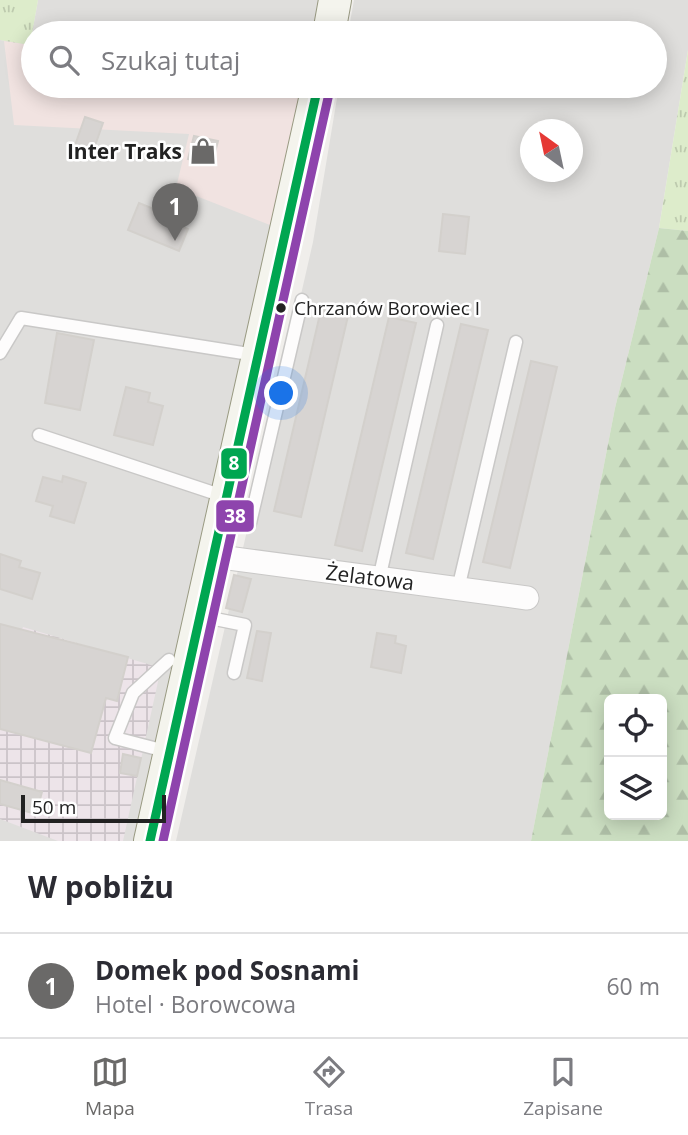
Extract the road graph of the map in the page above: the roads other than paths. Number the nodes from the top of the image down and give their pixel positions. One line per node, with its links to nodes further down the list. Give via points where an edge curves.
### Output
1 (335, 0): 2 (street)
2 (331, 21)
3 (315, 98): 8 (street)
4 (302, 300): 9 (lane)
5 (437, 324): 14 (lane)
6 (516, 342): 15 (lane)
7 (0, 353): 8 (lane, via 21,318)
8 (260, 356): 9 (street)
9 (265, 396): 11 (street); 12 (lane)
10 (39, 435): 11 (lane)
11 (227, 497): 13 (street)
12 (250, 523)
13 (213, 556): 14 (street, Żelatowa); 17 (street)
14 (379, 579): 15 (street, Żelatowa)
15 (458, 589): 16 (street, Żelatowa)
16 (527, 598)
17 (200, 615): 19 (lane, via 245,625); 20 (street)
18 (169, 660): 20 (lane, via 133,693 116,738)
19 (234, 673)
20 (170, 752): 21 (street)
21 (149, 841)

